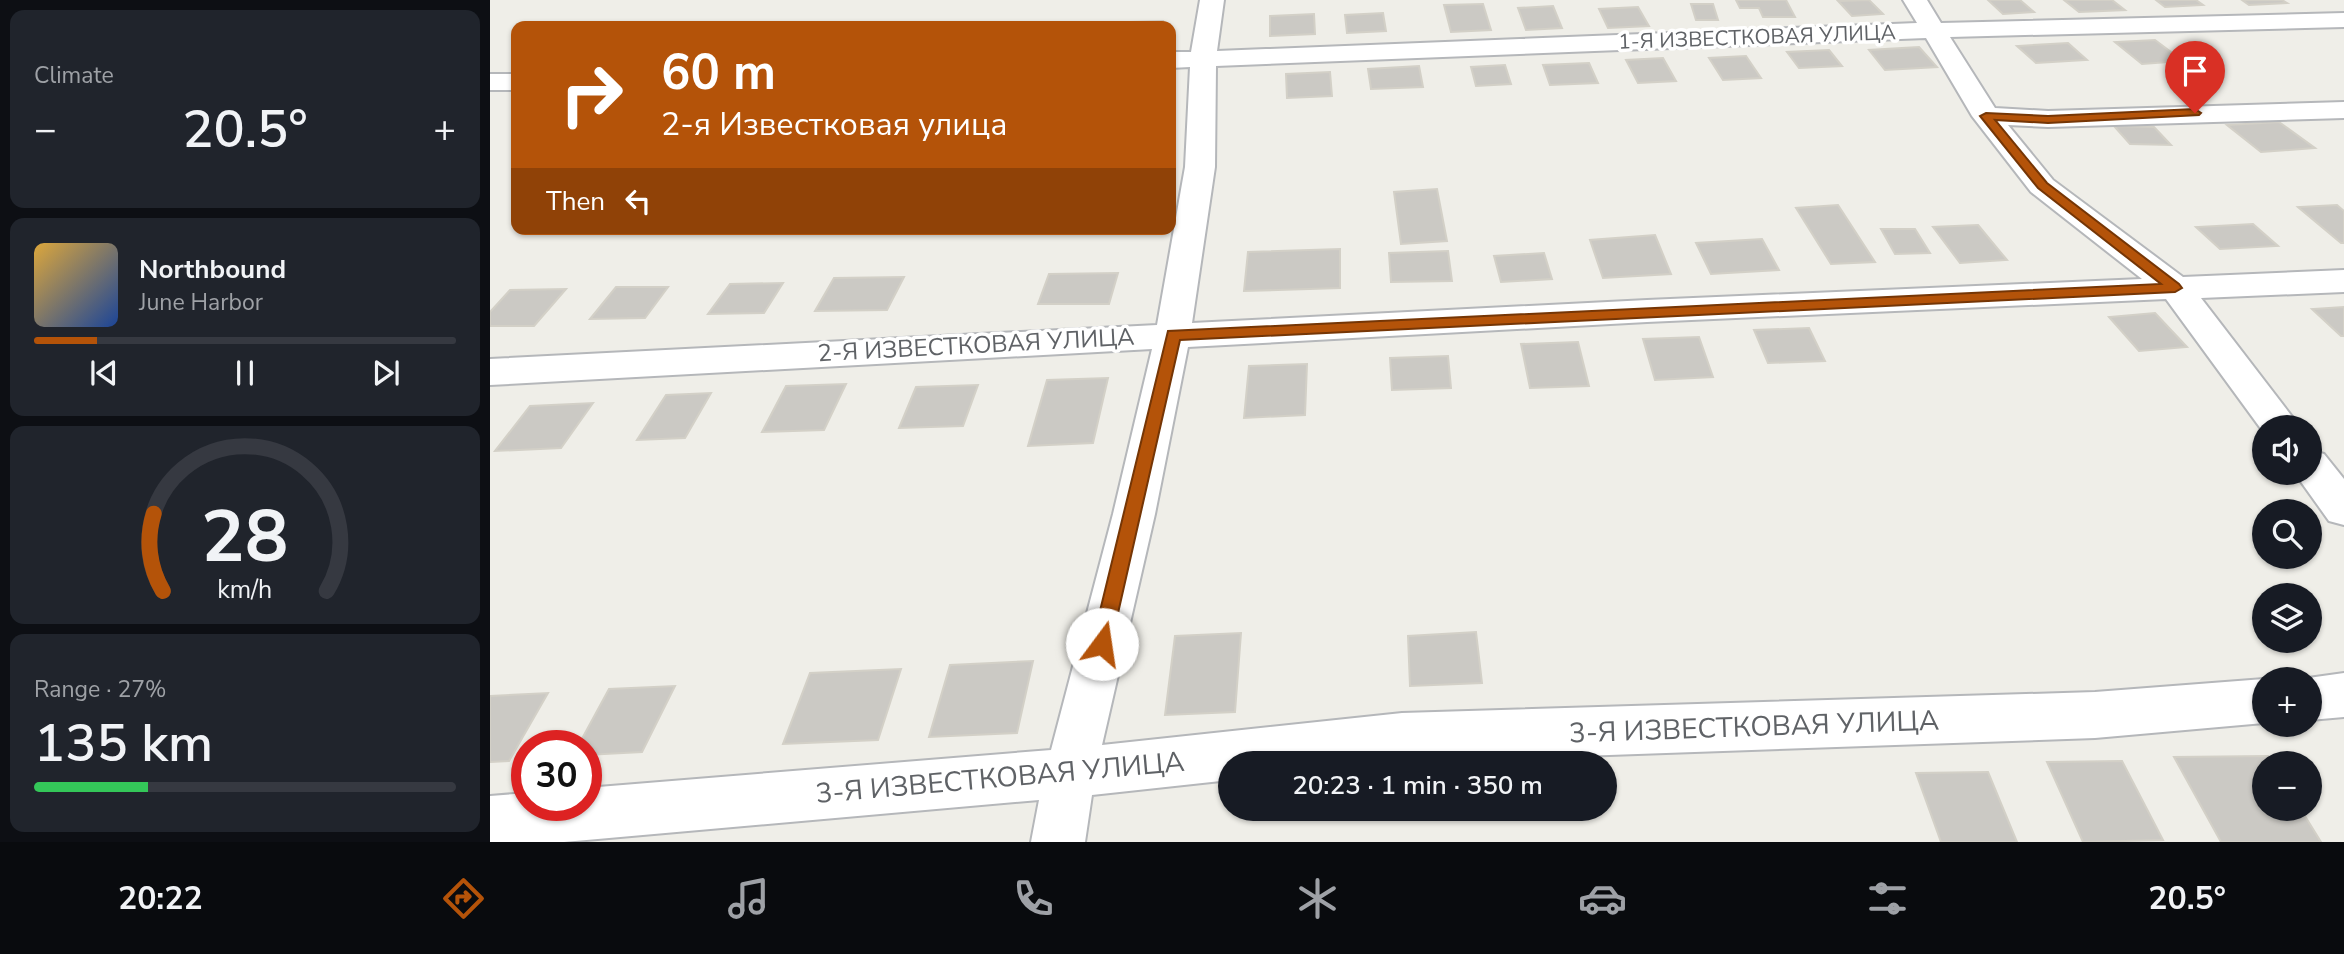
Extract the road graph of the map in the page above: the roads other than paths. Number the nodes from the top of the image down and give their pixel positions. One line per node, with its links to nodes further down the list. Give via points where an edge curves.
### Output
1 (1212, 0): 5 (street)
2 (1915, 0): 4 (street)
3 (2344, 20): 4 (street, 1-Я ИЗВЕСТКОВАЯ УЛИЦА)
4 (1935, 30): 5 (street, 1-Я ИЗВЕСТКОВАЯ УЛИЦА); 9 (street)
5 (1187, 59): 12 (street, via 1200,167)
6 (490, 82): 7 (street)
7 (511, 82)
8 (2344, 110): 9 (street, via 2048,119)
9 (1986, 116): 11 (street, via 2042,186)
10 (2344, 281): 11 (street, 2-Я ИЗВЕСТКОВАЯ УЛИЦА)
11 (2175, 288): 12 (street, 2-Я ИЗВЕСТКОВАЯ УЛИЦА); 14 (street)
12 (1174, 335): 13 (street, 2-Я ИЗВЕСТКОВАЯ УЛИЦА); 20 (street)
13 (490, 372)
14 (2272, 415)
15 (2322, 481): 16 (street)
16 (2344, 509)
17 (2344, 695): 18 (street)
18 (2322, 697)
19 (2252, 702): 20 (street, 3-Я ИЗВЕСТКОВАЯ УЛИЦА, via 2095,715 1402,737)
20 (1070, 773): 21 (street, 3-Я ИЗВЕСТКОВАЯ УЛИЦА); 22 (street)
21 (490, 822)
22 (1058, 842)

